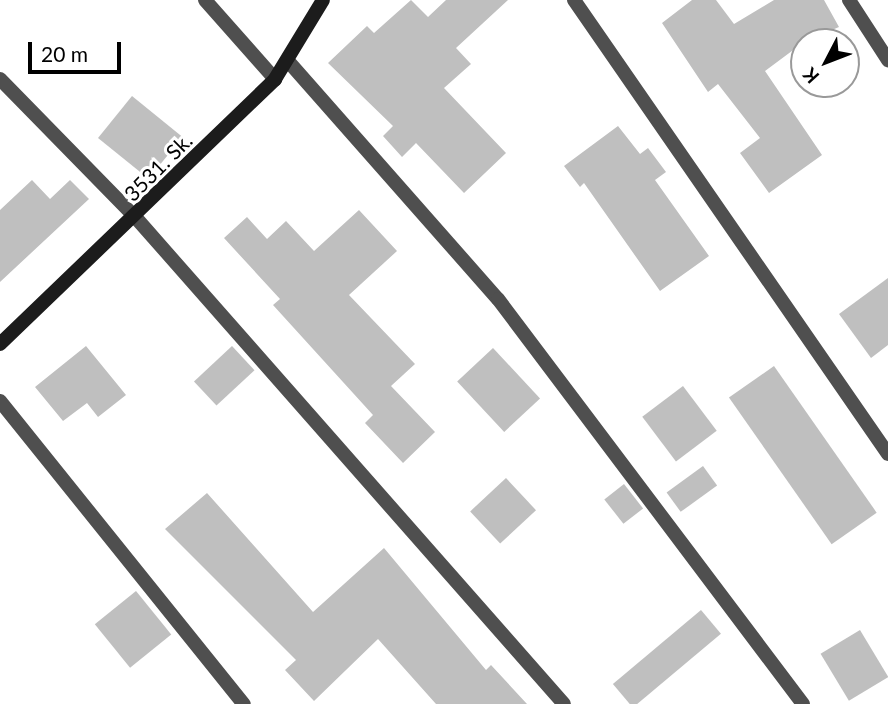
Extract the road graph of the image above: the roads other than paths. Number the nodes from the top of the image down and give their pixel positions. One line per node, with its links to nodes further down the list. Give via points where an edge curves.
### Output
1 (205, 0): 8 (street)
2 (323, 0): 6 (street, 3531. Sk.)
3 (574, 0): 12 (street)
4 (849, 0): 5 (street)
5 (888, 60)
6 (288, 61): 8 (street, 3531. Sk.); 15 (street, via 506,309)
7 (0, 79): 9 (street)
8 (275, 79): 9 (street, 3531. Sk.)
9 (137, 219): 10 (street, 3531. Sk.); 14 (street)
10 (0, 344)
11 (0, 401): 13 (street)
12 (888, 454)
13 (244, 704)
14 (564, 704)
15 (803, 704)

